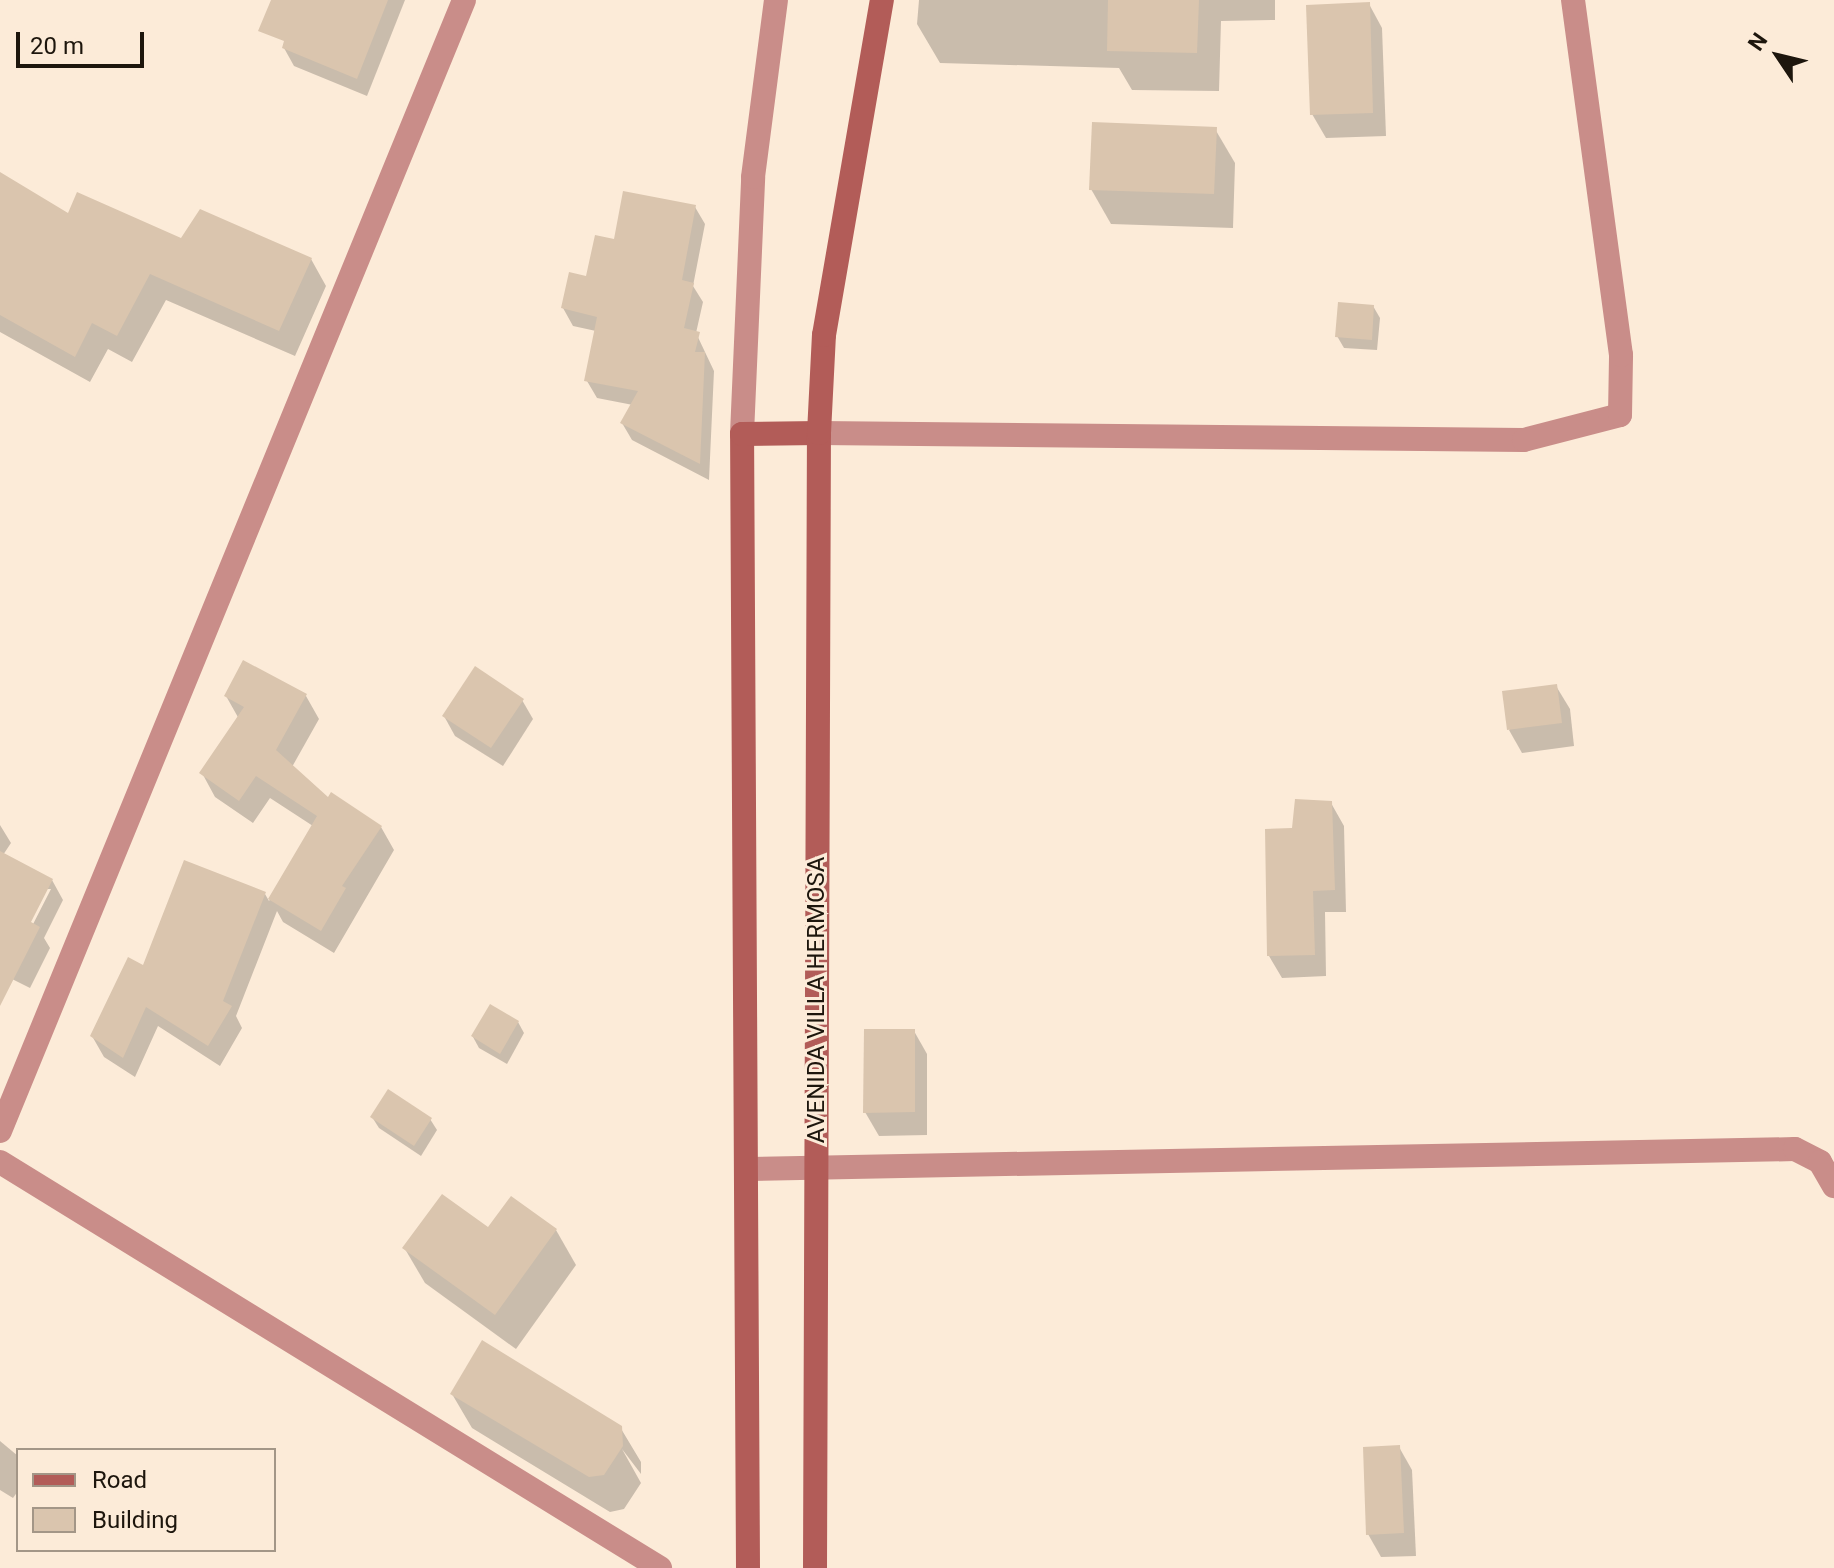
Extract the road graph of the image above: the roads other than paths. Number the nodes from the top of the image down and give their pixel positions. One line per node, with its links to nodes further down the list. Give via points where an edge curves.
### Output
1 (464, 0): 7 (street)
2 (776, 0): 6 (street, via 753,177)
3 (882, 0): 5 (street, AVENIDA VILLA HERMOSA, via 824,335)
4 (1573, 0): 5 (street, via 1621,355 1620,415 1524,440)
5 (819, 433): 6 (street); 9 (street, AVENIDA VILLA HERMOSA)
6 (742, 434): 10 (street)
7 (0, 1131)
8 (0, 1162): 12 (street)
9 (816, 1166): 10 (street); 11 (street, via 1795,1149 1820,1162); 14 (street, AVENIDA VILLA HERMOSA)
10 (747, 1169): 13 (street)
11 (1834, 1186)
12 (660, 1568)
13 (748, 1568)
14 (815, 1568)

